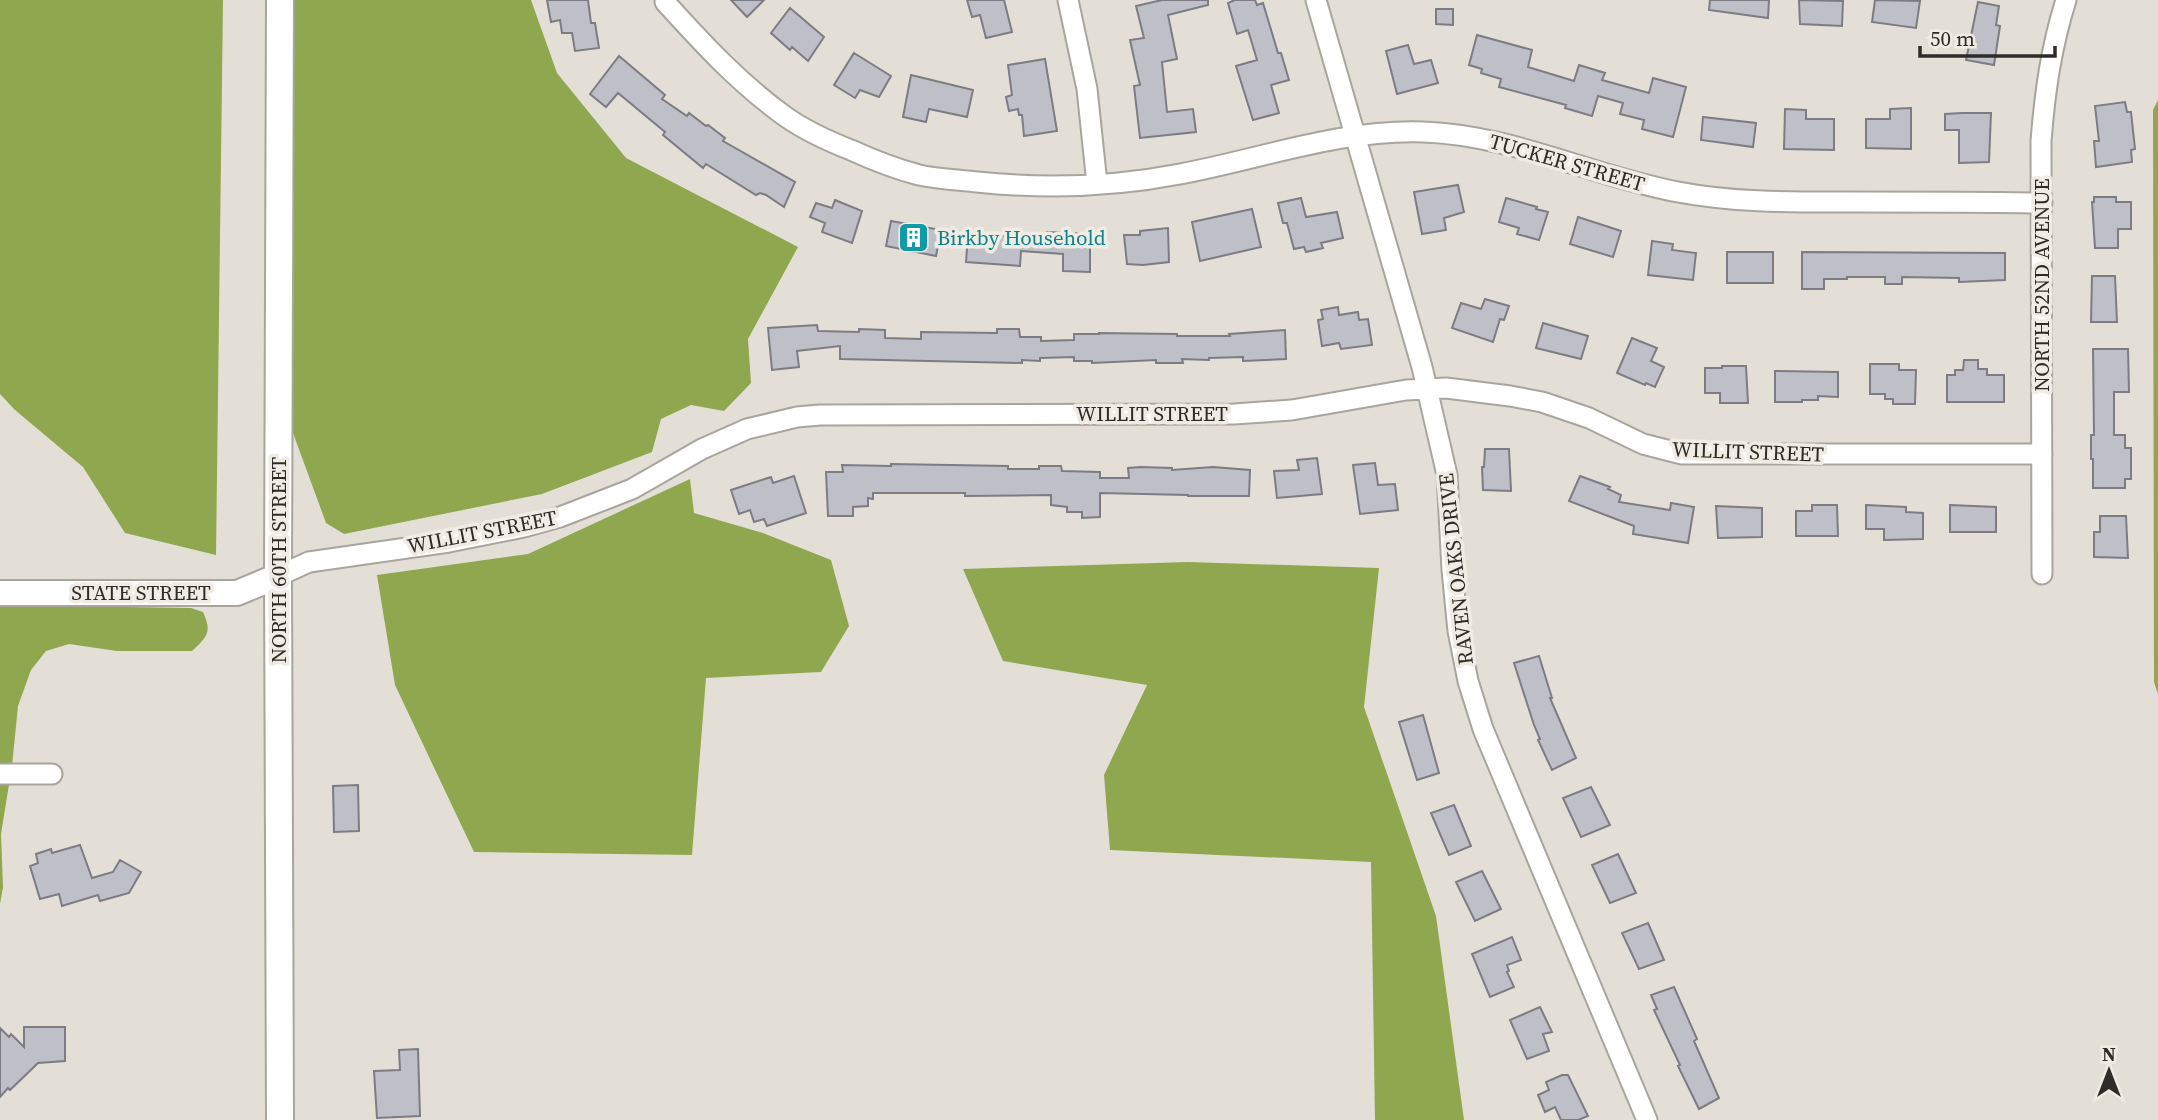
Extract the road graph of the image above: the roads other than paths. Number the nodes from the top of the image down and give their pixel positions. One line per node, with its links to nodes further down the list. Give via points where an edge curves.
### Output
1 (280, 0): 12 (main road, NORTH 60TH STREET)
2 (1069, 0): 7 (street, via 1087,89)
3 (1316, 0): 6 (street, RAVEN OAKS DRIVE)
4 (2066, 0): 8 (street, NORTH 52ND AVENUE, via 2045,90)
5 (665, 2): 7 (street, TUCKER STREET, via 746,87 832,143 919,175 944,179 1013,186)
6 (1354, 136): 7 (street, TUCKER STREET, via 1180,174); 8 (street, TUCKER STREET, via 1425,132 1478,137 1645,185 1718,199); 9 (street, RAVEN OAKS DRIVE)
7 (1097, 184)
8 (2042, 203): 10 (street, NORTH 52ND AVENUE)
9 (1426, 388): 10 (street, WILLIT STREET, via 1542,402 1643,444 1682,454); 12 (street, WILLIT STREET, via 1292,411 1234,414 797,417 747,429 632,489 560,517 449,542 309,562); 17 (street, RAVEN OAKS DRIVE, via 1447,475 1458,631 1468,681 1483,729)
10 (2042, 454): 11 (street, NORTH 52ND AVENUE)
11 (2042, 574)
12 (278, 576): 13 (street, STATE STREET, via 237,593); 16 (main road, NORTH 60TH STREET)
13 (0, 593)
14 (0, 774): 15 (street)
15 (52, 774)
16 (280, 1120)
17 (1647, 1120)

